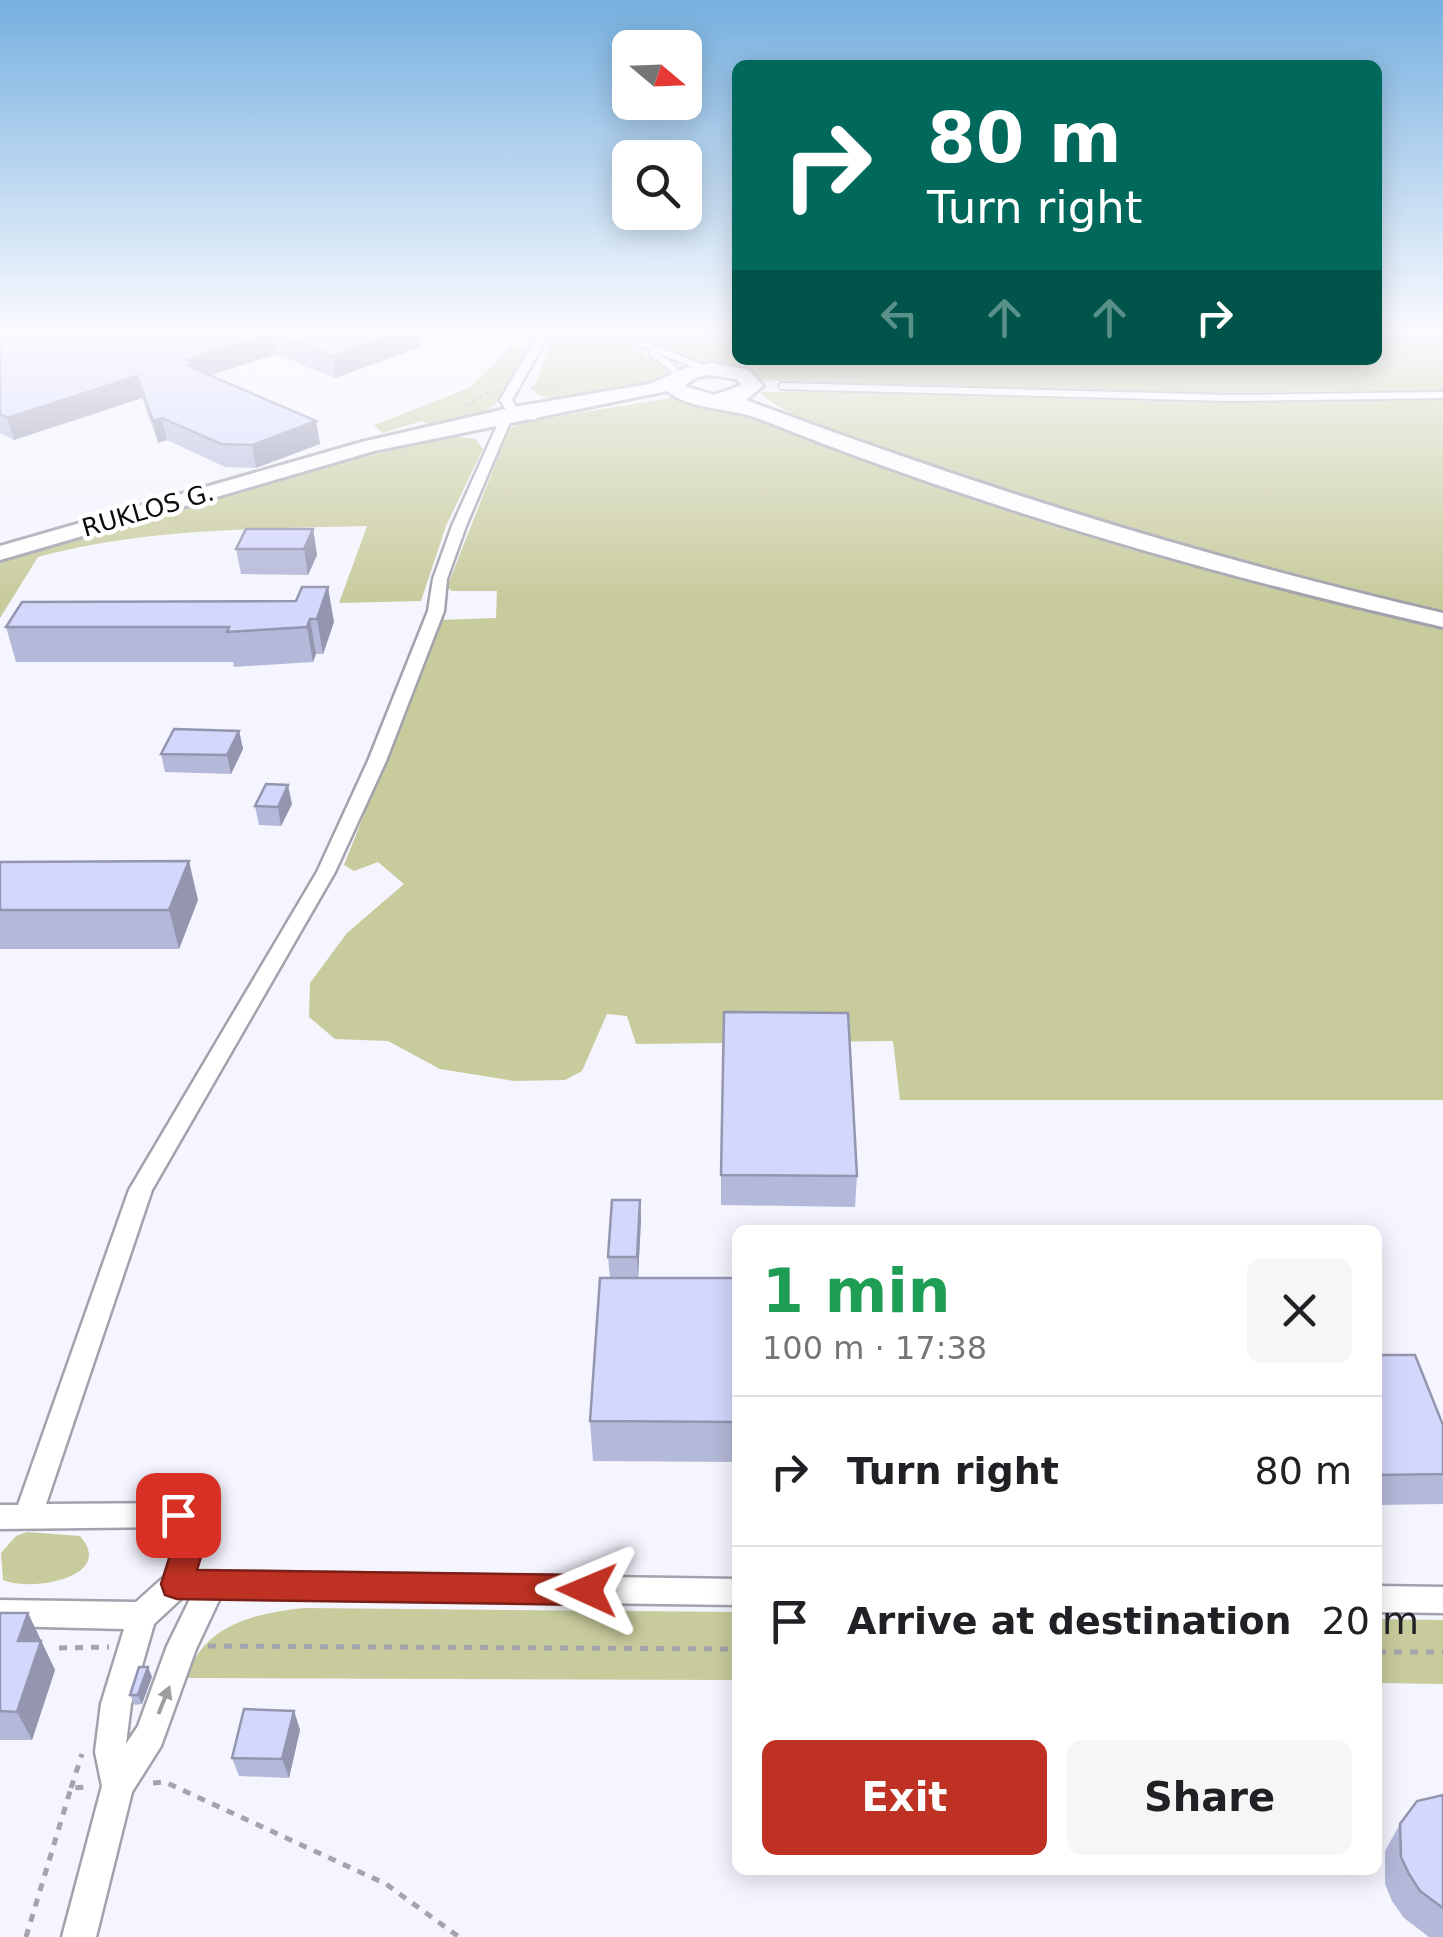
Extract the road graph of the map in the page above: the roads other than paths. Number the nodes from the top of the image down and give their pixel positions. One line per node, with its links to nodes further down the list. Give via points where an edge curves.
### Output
1 (507, 419): 6 (main road, RUKLOS G., via 297,467)
2 (517, 419): 8 (street, via 460,526 436,611 326,872 141,1190)
3 (780, 419): 5 (main road)
4 (788, 419): 5 (main road)
5 (798, 425): 7 (main road, via 1091,531)
6 (0, 553)
7 (1443, 620)
8 (14, 1517): 9 (street, via 178,1515 192,1534)
9 (177, 1584): 10 (street); 15 (street)
10 (212, 1585): 11 (street); 16 (street, one-way to 10, via 150,1735)
11 (732, 1592)
12 (1382, 1599): 13 (street)
13 (1443, 1600)
14 (0, 1613): 15 (street)
15 (142, 1616): 16 (street, via 111,1720)
16 (118, 1786): 17 (street)
17 (80, 1937)

